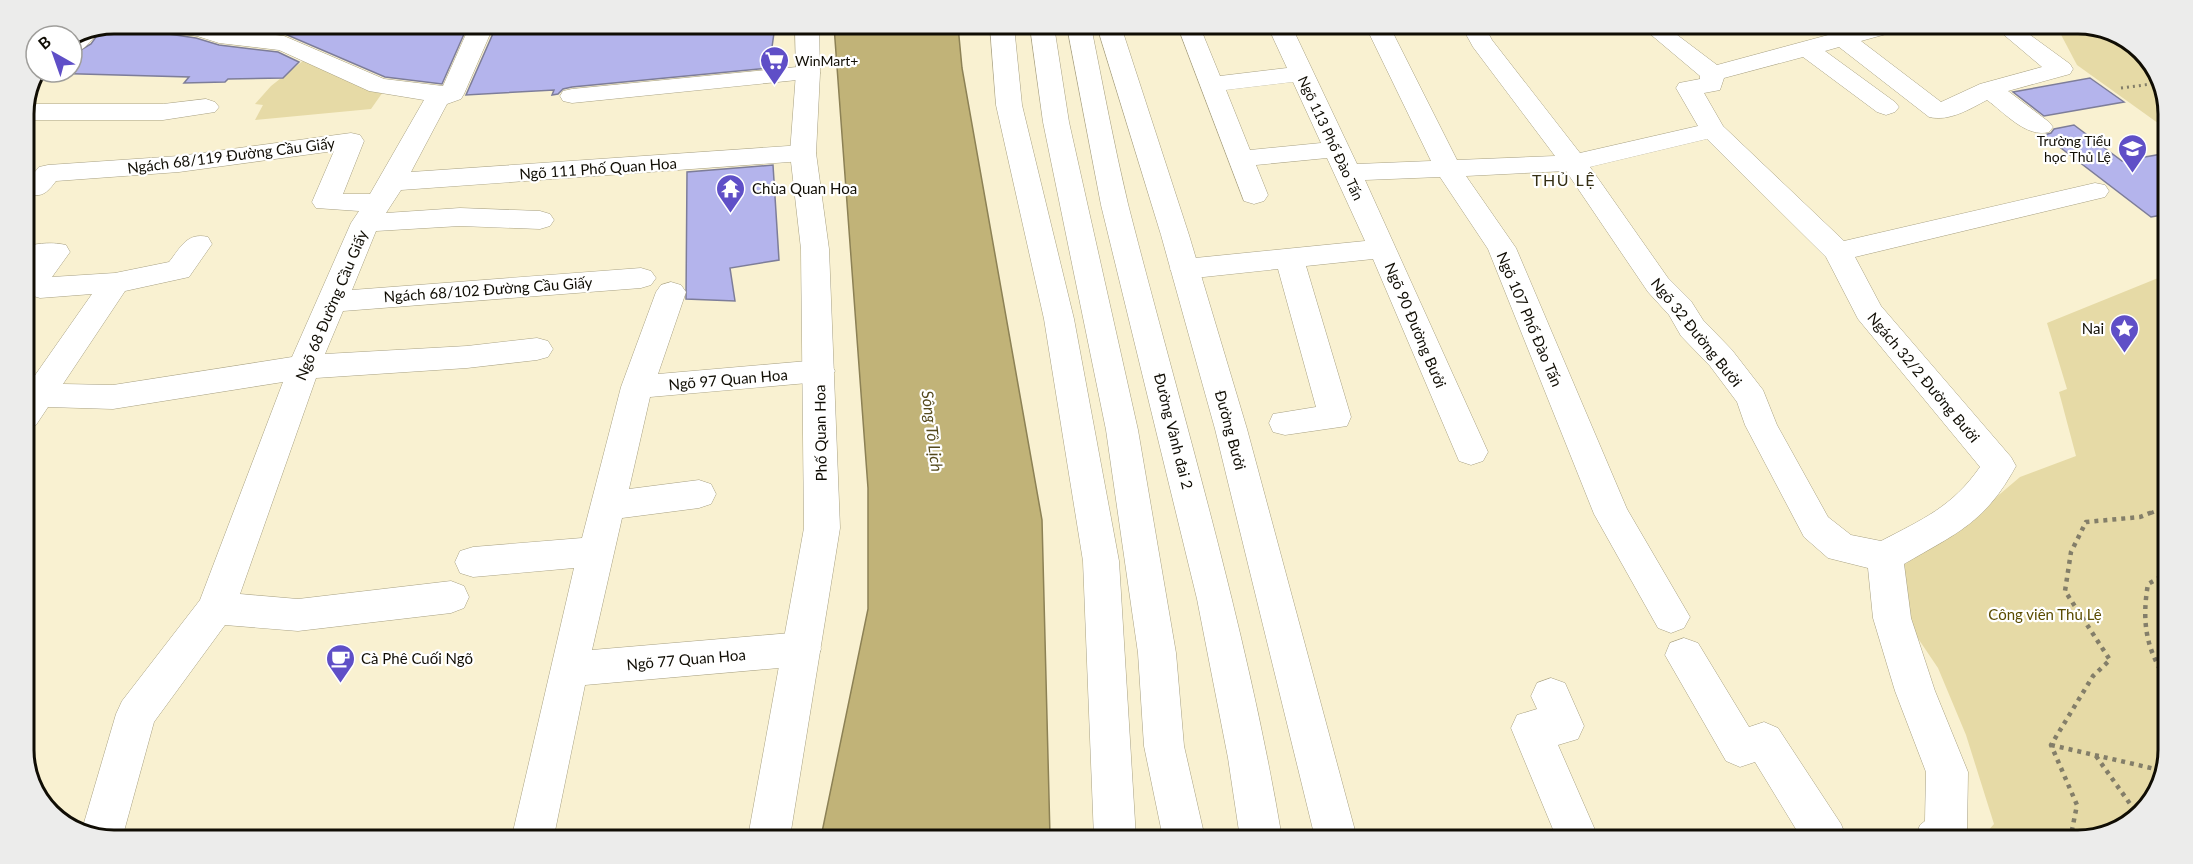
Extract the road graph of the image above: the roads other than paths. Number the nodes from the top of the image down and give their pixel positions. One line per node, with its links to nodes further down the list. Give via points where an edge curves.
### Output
1 (214, 34): 22 (main road, via 284,43 378,86)
2 (478, 34): 22 (main road, Ngõ 68 Đường Cầu Giấy)
3 (807, 34): 17 (main road, Phố Quan Hoa)
4 (1003, 34): 72 (main road, via 1017,148 1059,319 1101,561)
5 (1043, 34): 67 (main road, via 1056,122 1122,430 1157,653)
6 (1081, 34): 68 (main road, Đường Vành đai 2, via 1115,202 1205,553)
7 (1112, 34): 44 (main road, Đường Bưởi)
8 (1193, 34): 20 (main road)
9 (1283, 34): 18 (main road, Ngõ 113 Phố Đào Tấn)
10 (1381, 34): 33 (main road, Ngõ 107 Phố Đào Tấn)
11 (1477, 34): 32 (main road, Ngõ 32 Đường Bưởi)
12 (1662, 34): 19 (main road)
13 (1860, 34): 15 (main road)
14 (2015, 34): 21 (main road, via 2061,69)
15 (1842, 39): 16 (main road); 21 (main road, via 1938,111)
16 (1807, 49): 19 (main road); 25 (main road)
17 (808, 74): 23 (main road); 29 (main road, Phố Quan Hoa)
18 (1302, 74): 20 (main road); 31 (main road, Ngõ 113 Phố Đào Tấn)
19 (1713, 74): 28 (main road, Ngách 32/2 Đường Bưởi, via 1710,85 1688,88)
20 (1212, 84): 30 (main road)
21 (1989, 89): 27 (main road)
22 (452, 94): 37 (main road, Ngõ 68 Đường Cầu Giấy, via 436,99)
23 (573, 96)
24 (206, 107): 26 (main road, via 163,112)
25 (1886, 107)
26 (34, 112)
27 (2040, 128)
28 (1713, 130): 32 (main road); 41 (main road, Ngách 32/2 Đường Bưởi)
29 (803, 153): 37 (main road, Ngõ 111 Phố Quan Hoa); 49 (main road, Phố Quan Hoa, via 815,249)
30 (1240, 159): 31 (main road); 36 (main road)
31 (1342, 161): 33 (main road); 40 (main road, Ngõ 113 Phố Đào Tấn)
32 (1574, 163): 33 (main road); 58 (main road, Ngõ 32 Đường Bưởi, via 1658,285 1752,398 1761,425 1815,527 1840,548)
33 (1448, 170): 62 (main road, Ngõ 107 Phố Đào Tấn, via 1502,248 1611,514)
34 (34, 175): 37 (main road, Ngách 68/119 Đường Cầu Giấy, via 179,164 351,141 326,202)
35 (2094, 191): 41 (main road)
36 (1254, 195)
37 (378, 202): 38 (main road, via 460,217); 46 (main road, Ngõ 68 Đường Cầu Giấy)
38 (540, 220)
39 (198, 244): 45 (main road, via 180,270)
40 (1383, 249): 43 (main road, Ngõ 90 Đường Bưởi); 54 (main road, Ngõ 90 Đường Bưởi)
41 (1838, 252): 58 (main road, Ngách 32/2 Đường Bưởi, via 1869,312 1999,466 1978,497 1958,516)
42 (37, 253): 45 (main road, via 56,252 38,275 40,288)
43 (1289, 258): 44 (main road, Ngõ 90 Đường Bưởi); 53 (main road, via 1335,417)
44 (1185, 269): 77 (main road, Đường Bưởi, via 1231,429)
45 (115, 283): 51 (main road)
46 (334, 301): 48 (main road, Ngõ 68 Đường Cầu Giấy); 50 (main road, Ngách 68/102 Đường Cầu Giấy, via 656,285)
47 (537, 349): 48 (main road)
48 (304, 367): 52 (main road); 61 (main road, Ngõ 68 Đường Cầu Giấy)
49 (819, 371): 50 (main road, Ngõ 97 Quan Hoa); 63 (main road, Phố Quan Hoa, via 822,528)
50 (637, 387): 56 (main road)
51 (34, 402)
52 (34, 406)
53 (1285, 423)
54 (1471, 452)
55 (699, 494): 56 (main road)
56 (607, 506): 57 (main road)
57 (596, 551): 59 (main road); 65 (main road)
58 (1885, 557): 80 (main road, via 1892,618 1947,772)
59 (472, 562)
60 (451, 597): 61 (main road, via 298,615)
61 (216, 608): 69 (main road, Ngõ 68 Đường Cầu Giấy, via 136,714)
62 (1671, 617)
63 (802, 649): 65 (main road, Ngõ 77 Quan Hoa); 71 (main road, Phố Quan Hoa)
64 (1684, 655): 79 (main road, via 1740,748 1764,741)
65 (569, 669): 70 (main road)
66 (1551, 696): 78 (main road, via 1564,726 1531,728)
67 (1164, 746): 73 (main road); 74 (main road)
68 (1248, 748): 75 (main road, Đường Vành đai 2); 76 (main road)
69 (104, 829)
70 (534, 830)
71 (770, 830)
72 (1115, 830)
73 (1162, 830)
74 (1182, 830)
75 (1260, 830)
76 (1280, 830)
77 (1334, 830)
78 (1574, 830)
79 (1820, 830)
80 (1946, 830)

